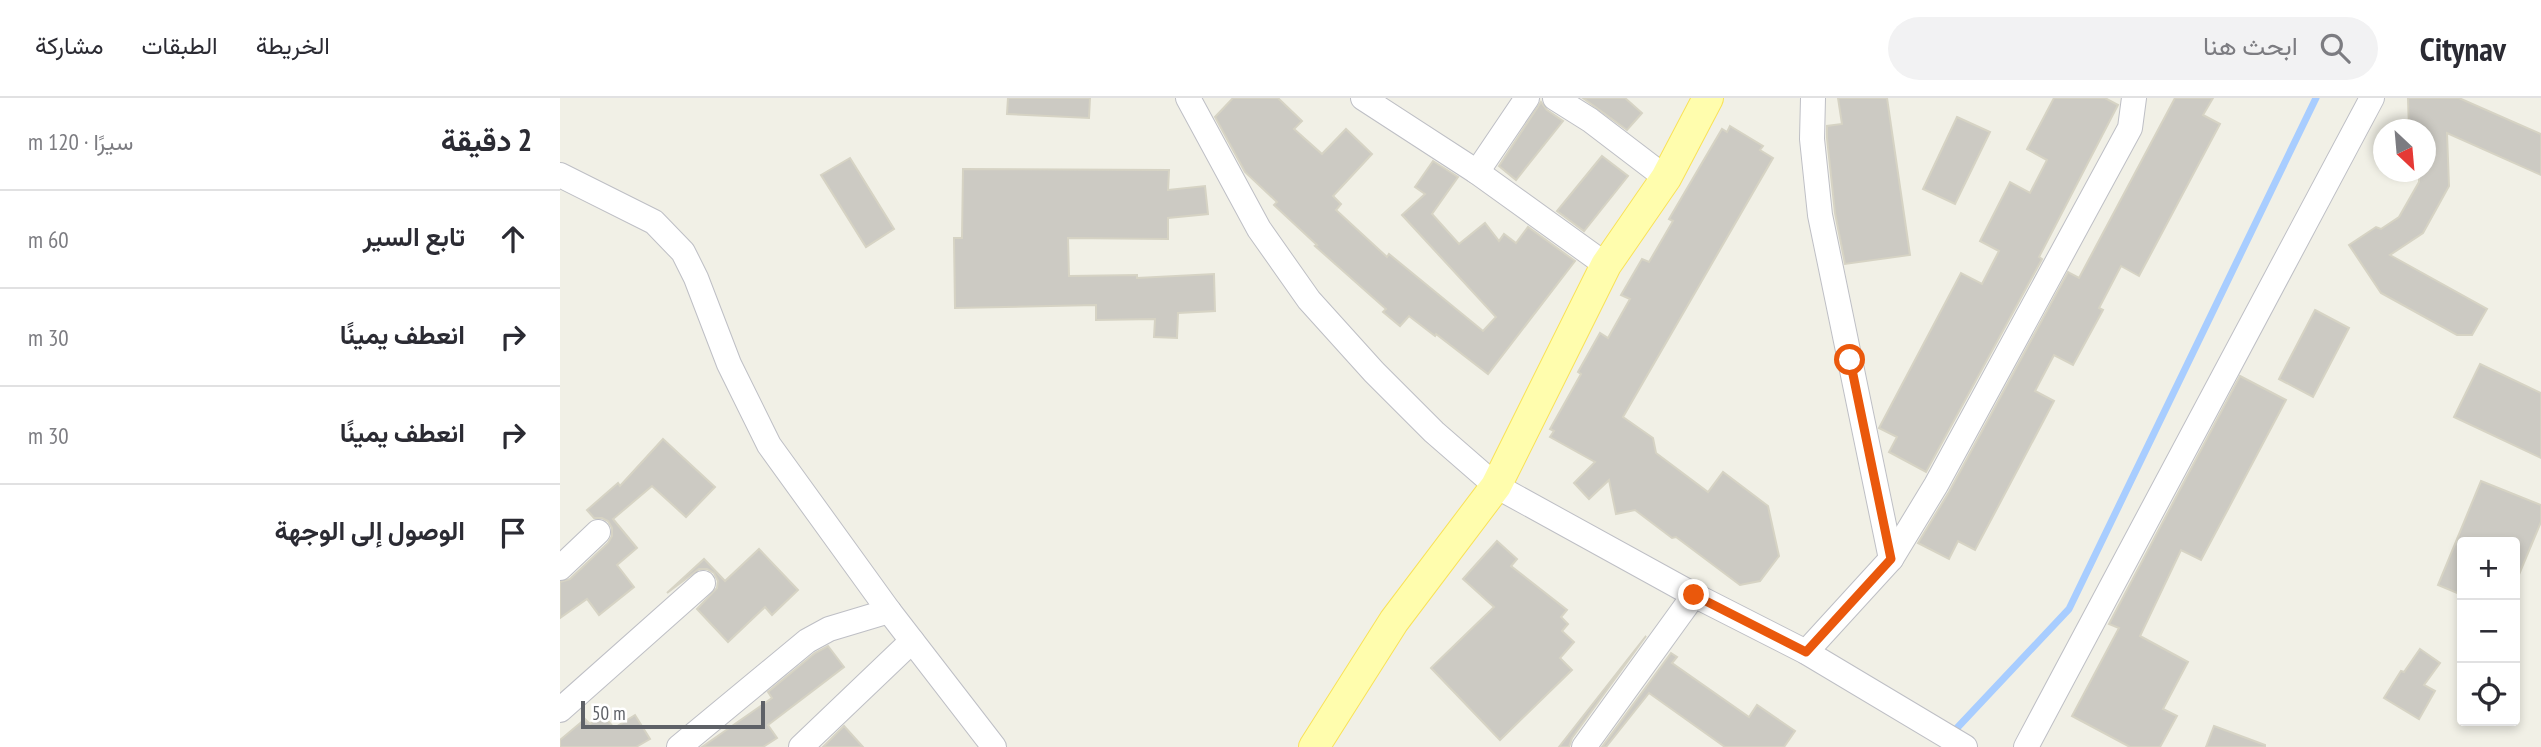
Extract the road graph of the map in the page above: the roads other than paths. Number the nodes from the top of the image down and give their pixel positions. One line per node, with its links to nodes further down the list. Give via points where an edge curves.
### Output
1 (1188, 98): 13 (street, via 1259,229 1309,300 1382,381)
2 (1363, 98): 9 (street)
3 (1527, 98): 9 (street)
4 (1555, 98): 11 (street)
5 (1708, 98): 11 (main road)
6 (1813, 98): 15 (street, via 1812,139 1821,215)
7 (2134, 98): 15 (street, via 2130,128)
8 (2372, 98): 29 (street)
9 (1477, 172): 12 (street)
10 (560, 175): 19 (street, via 654,222 683,252 729,364 769,445)
11 (1666, 178): 12 (main road)
12 (1606, 265): 13 (main road)
13 (1496, 486): 18 (street); 26 (main road, via 1394,621)
14 (598, 532): 16 (street)
15 (1891, 559): 21 (street)
16 (560, 568)
17 (703, 583): 22 (street)
18 (1694, 595): 21 (street); 27 (street)
19 (889, 611): 20 (street); 23 (street, via 829,629 807,641)
20 (912, 641): 24 (street); 25 (street)
21 (1806, 652): 28 (street)
22 (560, 710)
23 (679, 747)
24 (801, 747)
25 (994, 747)
26 (1314, 747)
27 (1584, 747)
28 (1965, 747)
29 (2026, 747)

